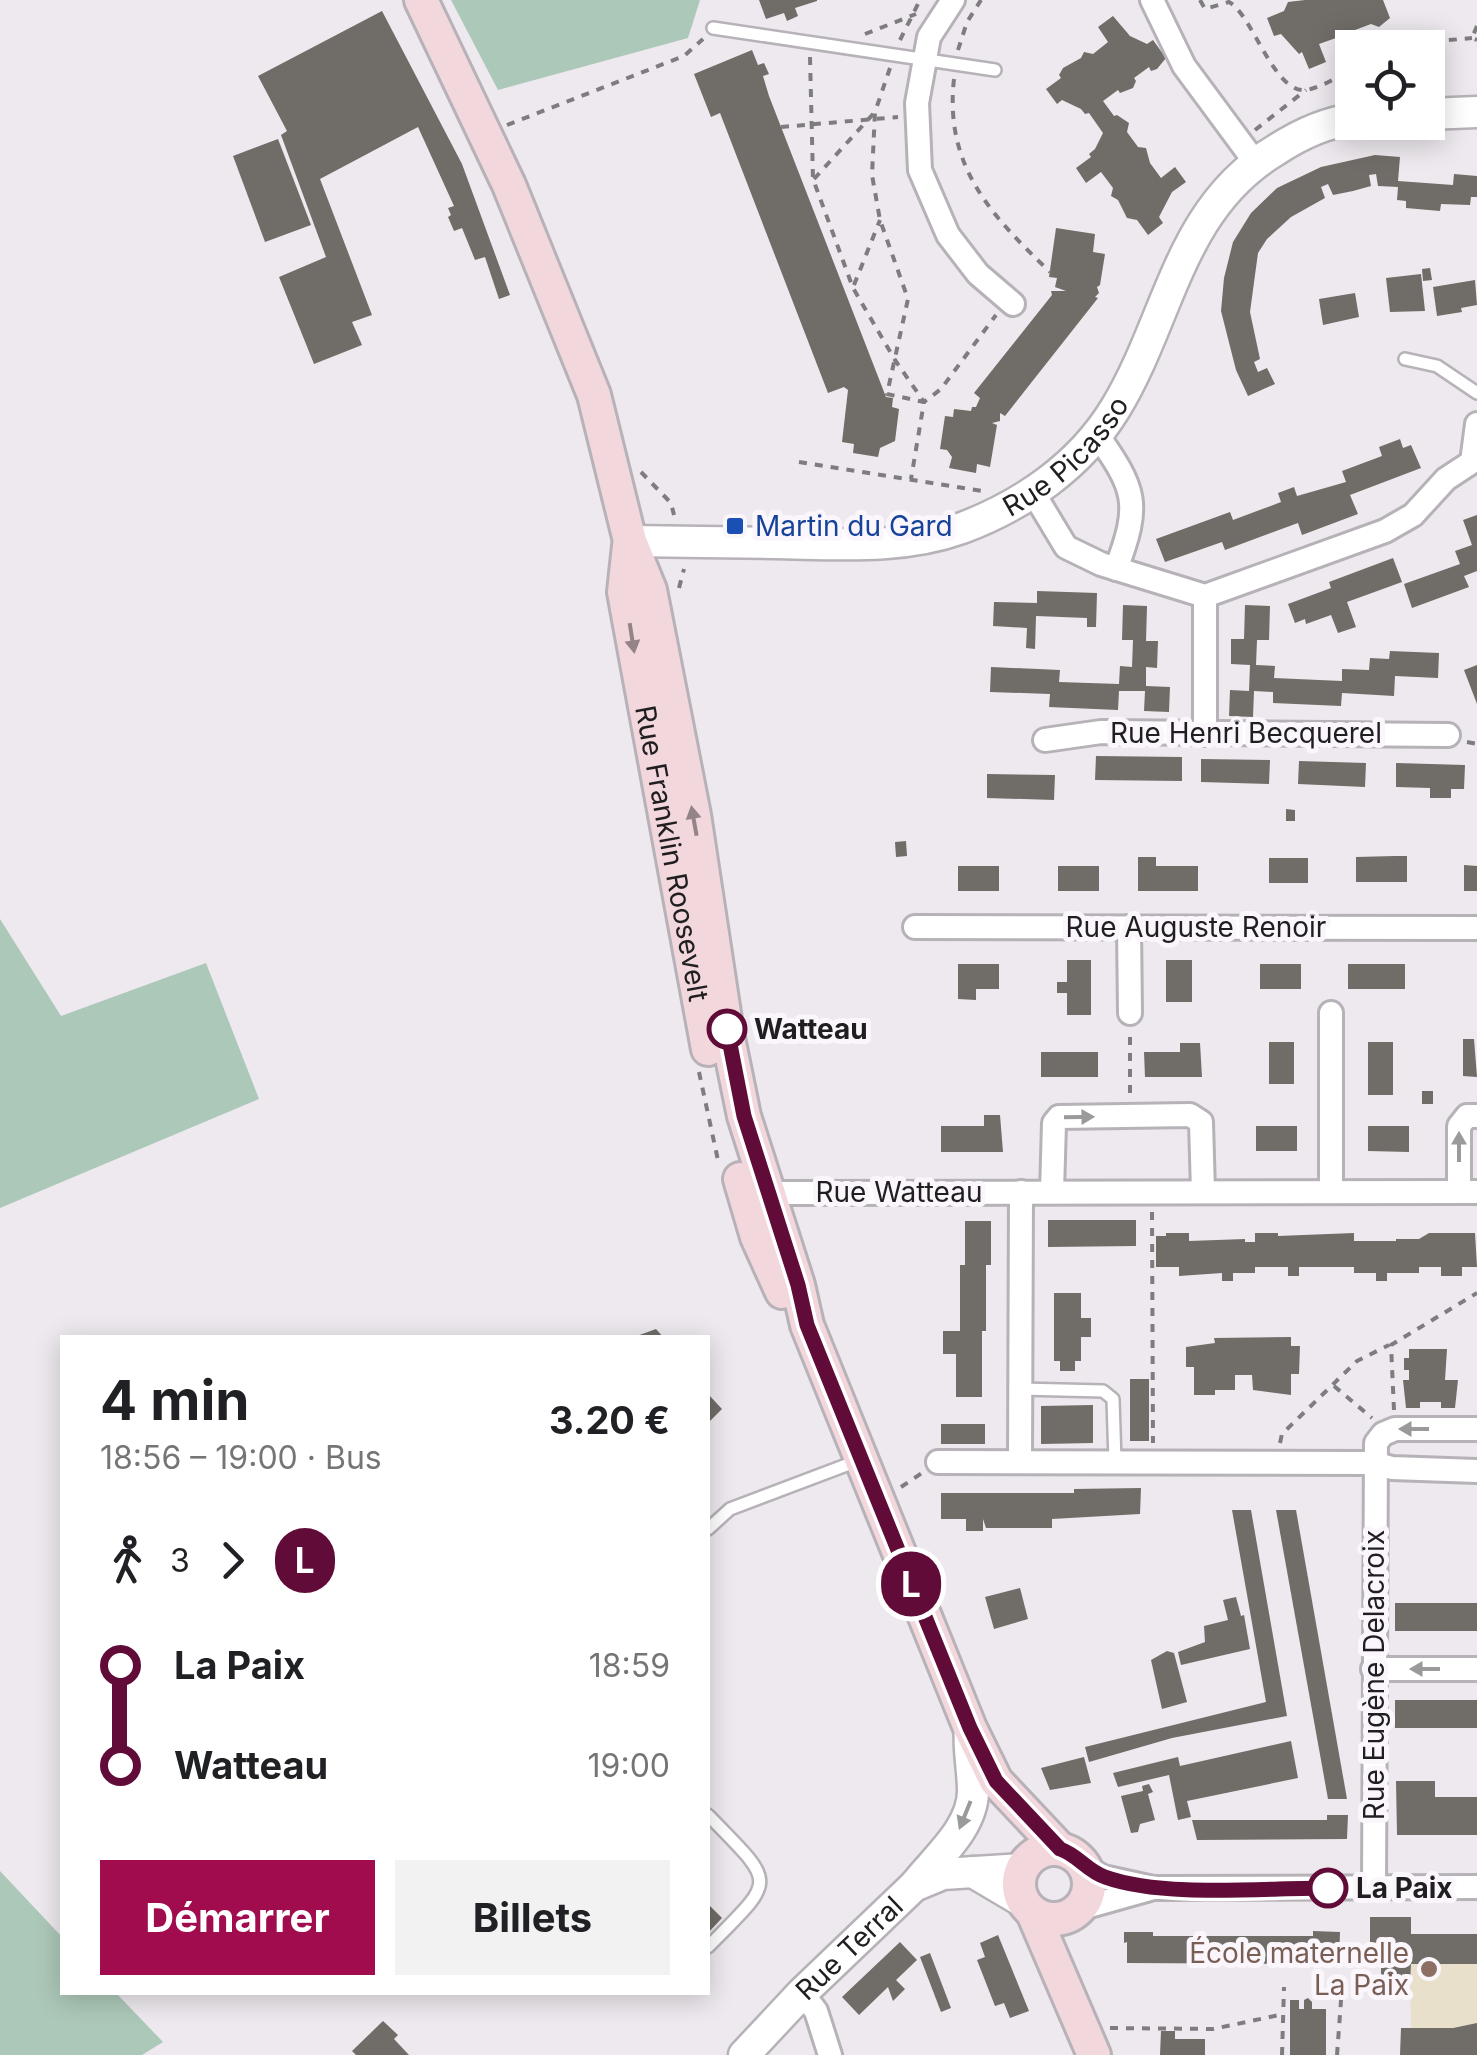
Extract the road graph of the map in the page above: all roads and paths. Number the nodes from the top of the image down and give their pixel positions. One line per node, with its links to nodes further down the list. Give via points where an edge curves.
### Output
1 (421, 0): 44 (main road, Rue Franklin Roosevelt, via 560,306 594,395)
2 (920, 0): 8 (path)
3 (953, 0): 15 (street, via 929,37)
4 (981, 0): 16 (path)
5 (1152, 0): 28 (street, via 1184,66)
6 (1200, 0): 19 (path, via 1205,9 1229,2 1240,8 1280,74)
7 (922, 11): 8 (path)
8 (909, 17): 13 (path); 14 (path)
9 (1477, 26): 11 (path)
10 (713, 28): 13 (lane); 26 (path, via 684,56)
11 (1475, 39): 12 (path)
12 (1445, 41)
13 (834, 46): 14 (lane); 24 (path, via 810,56)
14 (894, 55): 15 (lane); 23 (path)
15 (925, 60): 16 (lane); 22 (street)
16 (955, 64): 17 (lane); 31 (path, via 955,125 971,180 1007,231)
17 (995, 70)
18 (1335, 77): 19 (path)
19 (1306, 90): 28 (path)
20 (1477, 112): 21 (street)
21 (1445, 113)
22 (918, 115): 23 (path); 33 (street, via 920,170 948,234)
23 (872, 117): 24 (path); 29 (path); 30 (path)
24 (812, 124): 27 (path); 29 (path)
25 (1335, 124): 28 (street, Rue Picasso)
26 (504, 126)
27 (781, 127)
28 (1247, 152): 39 (street, Rue Picasso, via 1192,241 1137,370)
29 (813, 179): 32 (path)
30 (880, 220): 32 (path); 35 (path, via 908,299)
31 (1050, 272)
32 (852, 288): 35 (path)
33 (1010, 302): 37 (path)
34 (1405, 359): 36 (lane, via 1437,366)
35 (894, 360): 37 (path); 37 (path, via 887,394)
36 (1477, 392)
37 (924, 402): 42 (path)
38 (1477, 424): 41 (street)
39 (1096, 432): 43 (street, Rue Picasso); 45 (street, via 1122,470 1133,502)
40 (800, 462): 42 (path)
41 (1474, 464): 46 (street, via 1385,531)
42 (911, 480): 43 (path)
43 (1030, 496): 44 (street, Rue Picasso, via 908,543); 45 (street, via 1066,547)
44 (630, 541): 63 (main road, Rue Franklin Roosevelt, via 624,592 714,1084)
45 (1116, 569): 46 (street)
46 (1205, 596): 47 (street)
47 (1205, 734): 48 (street, Rue Henri Becquerel); 49 (street, Rue Henri Becquerel, via 1102,732)
48 (1448, 735)
49 (1044, 740)
50 (915, 926): 51 (street, Rue Auguste Renoir)
51 (1129, 927): 52 (street, Rue Auguste Renoir); 53 (street)
52 (1477, 928)
53 (1130, 1013): 55 (path)
54 (1331, 1013): 61 (street)
55 (1130, 1116): 58 (street, one-way to 55, via 1054,1122); 60 (street, via 1190,1115 1201,1122)
56 (1477, 1116): 62 (street, Rue Watteau, one-way to 56, via 1459,1126)
57 (1021, 1192): 58 (street, Rue Watteau); 63 (street, Rue Watteau); 67 (street)
58 (1052, 1192): 59 (street, Rue Watteau)
59 (1152, 1192): 60 (street, Rue Watteau); 74 (path)
60 (1203, 1192): 61 (street, Rue Watteau)
61 (1331, 1192): 62 (street, Rue Watteau)
62 (1468, 1192)
63 (756, 1196): 70 (main road, Rue Franklin Roosevelt, via 757,1238 778,1287 807,1325)
64 (1477, 1292): 65 (path)
65 (1391, 1344): 66 (path, via 1357,1361); 68 (path)
66 (1334, 1386): 68 (path, via 1378,1423); 75 (path, via 1282,1434)
67 (1020, 1389): 72 (street); 73 (lane, via 1102,1392 1113,1400)
68 (1394, 1426): 69 (street, one-way to 68); 76 (street, via 1376,1443)
69 (1477, 1429)
70 (860, 1459): 79 (lane, via 730,1509); 82 (main road, Rue Franklin Roosevelt)
71 (938, 1462): 72 (street); 78 (path)
72 (1020, 1462): 73 (street)
73 (1115, 1462): 74 (street)
74 (1153, 1462): 75 (street)
75 (1276, 1462): 76 (street)
76 (1374, 1463): 77 (street); 80 (street, Rue Eugène Delacroix)
77 (1477, 1471)
78 (894, 1492)
79 (710, 1527)
80 (1372, 1669): 81 (street, one-way to 80); 90 (street, Rue Eugène Delacroix)
81 (1477, 1669)
82 (970, 1728): 83 (main road, Rue Franklin Roosevelt); 87 (street, one-way to 87, via 970,1812)
83 (1014, 1803): 85 (main road, Rue Franklin Roosevelt); 86 (main road, Rue Franklin Roosevelt)
84 (710, 1818): 92 (lane, via 758,1869 762,1883)
85 (1072, 1858): 86 (main road, via 1038,1853); 89 (street, via 1103,1877); 91 (main road, via 1090,1884)
86 (1026, 1885): 87 (street, Rue Terral, via 973,1872); 91 (main road, via 1057,1920); 95 (main road, Rue Franklin Roosevelt)
87 (914, 1886): 96 (street, Rue Terral)
88 (1477, 1887): 90 (street)
89 (1154, 1888): 90 (street); 91 (street)
90 (1374, 1888)
91 (1076, 1912): 95 (main road, Rue Franklin Roosevelt)
92 (710, 1944)
93 (1284, 1987): 97 (path)
94 (1342, 1987): 102 (path)
95 (1069, 1992): 98 (main road, Rue Franklin Roosevelt)
96 (802, 1994): 99 (street, Rue Terral); 100 (street, via 816,2011)
97 (1284, 2014): 98 (path, via 1213,2029); 101 (path)
98 (1089, 2041)
99 (744, 2055)
100 (830, 2055)
101 (1282, 2055)
102 (1337, 2055)

